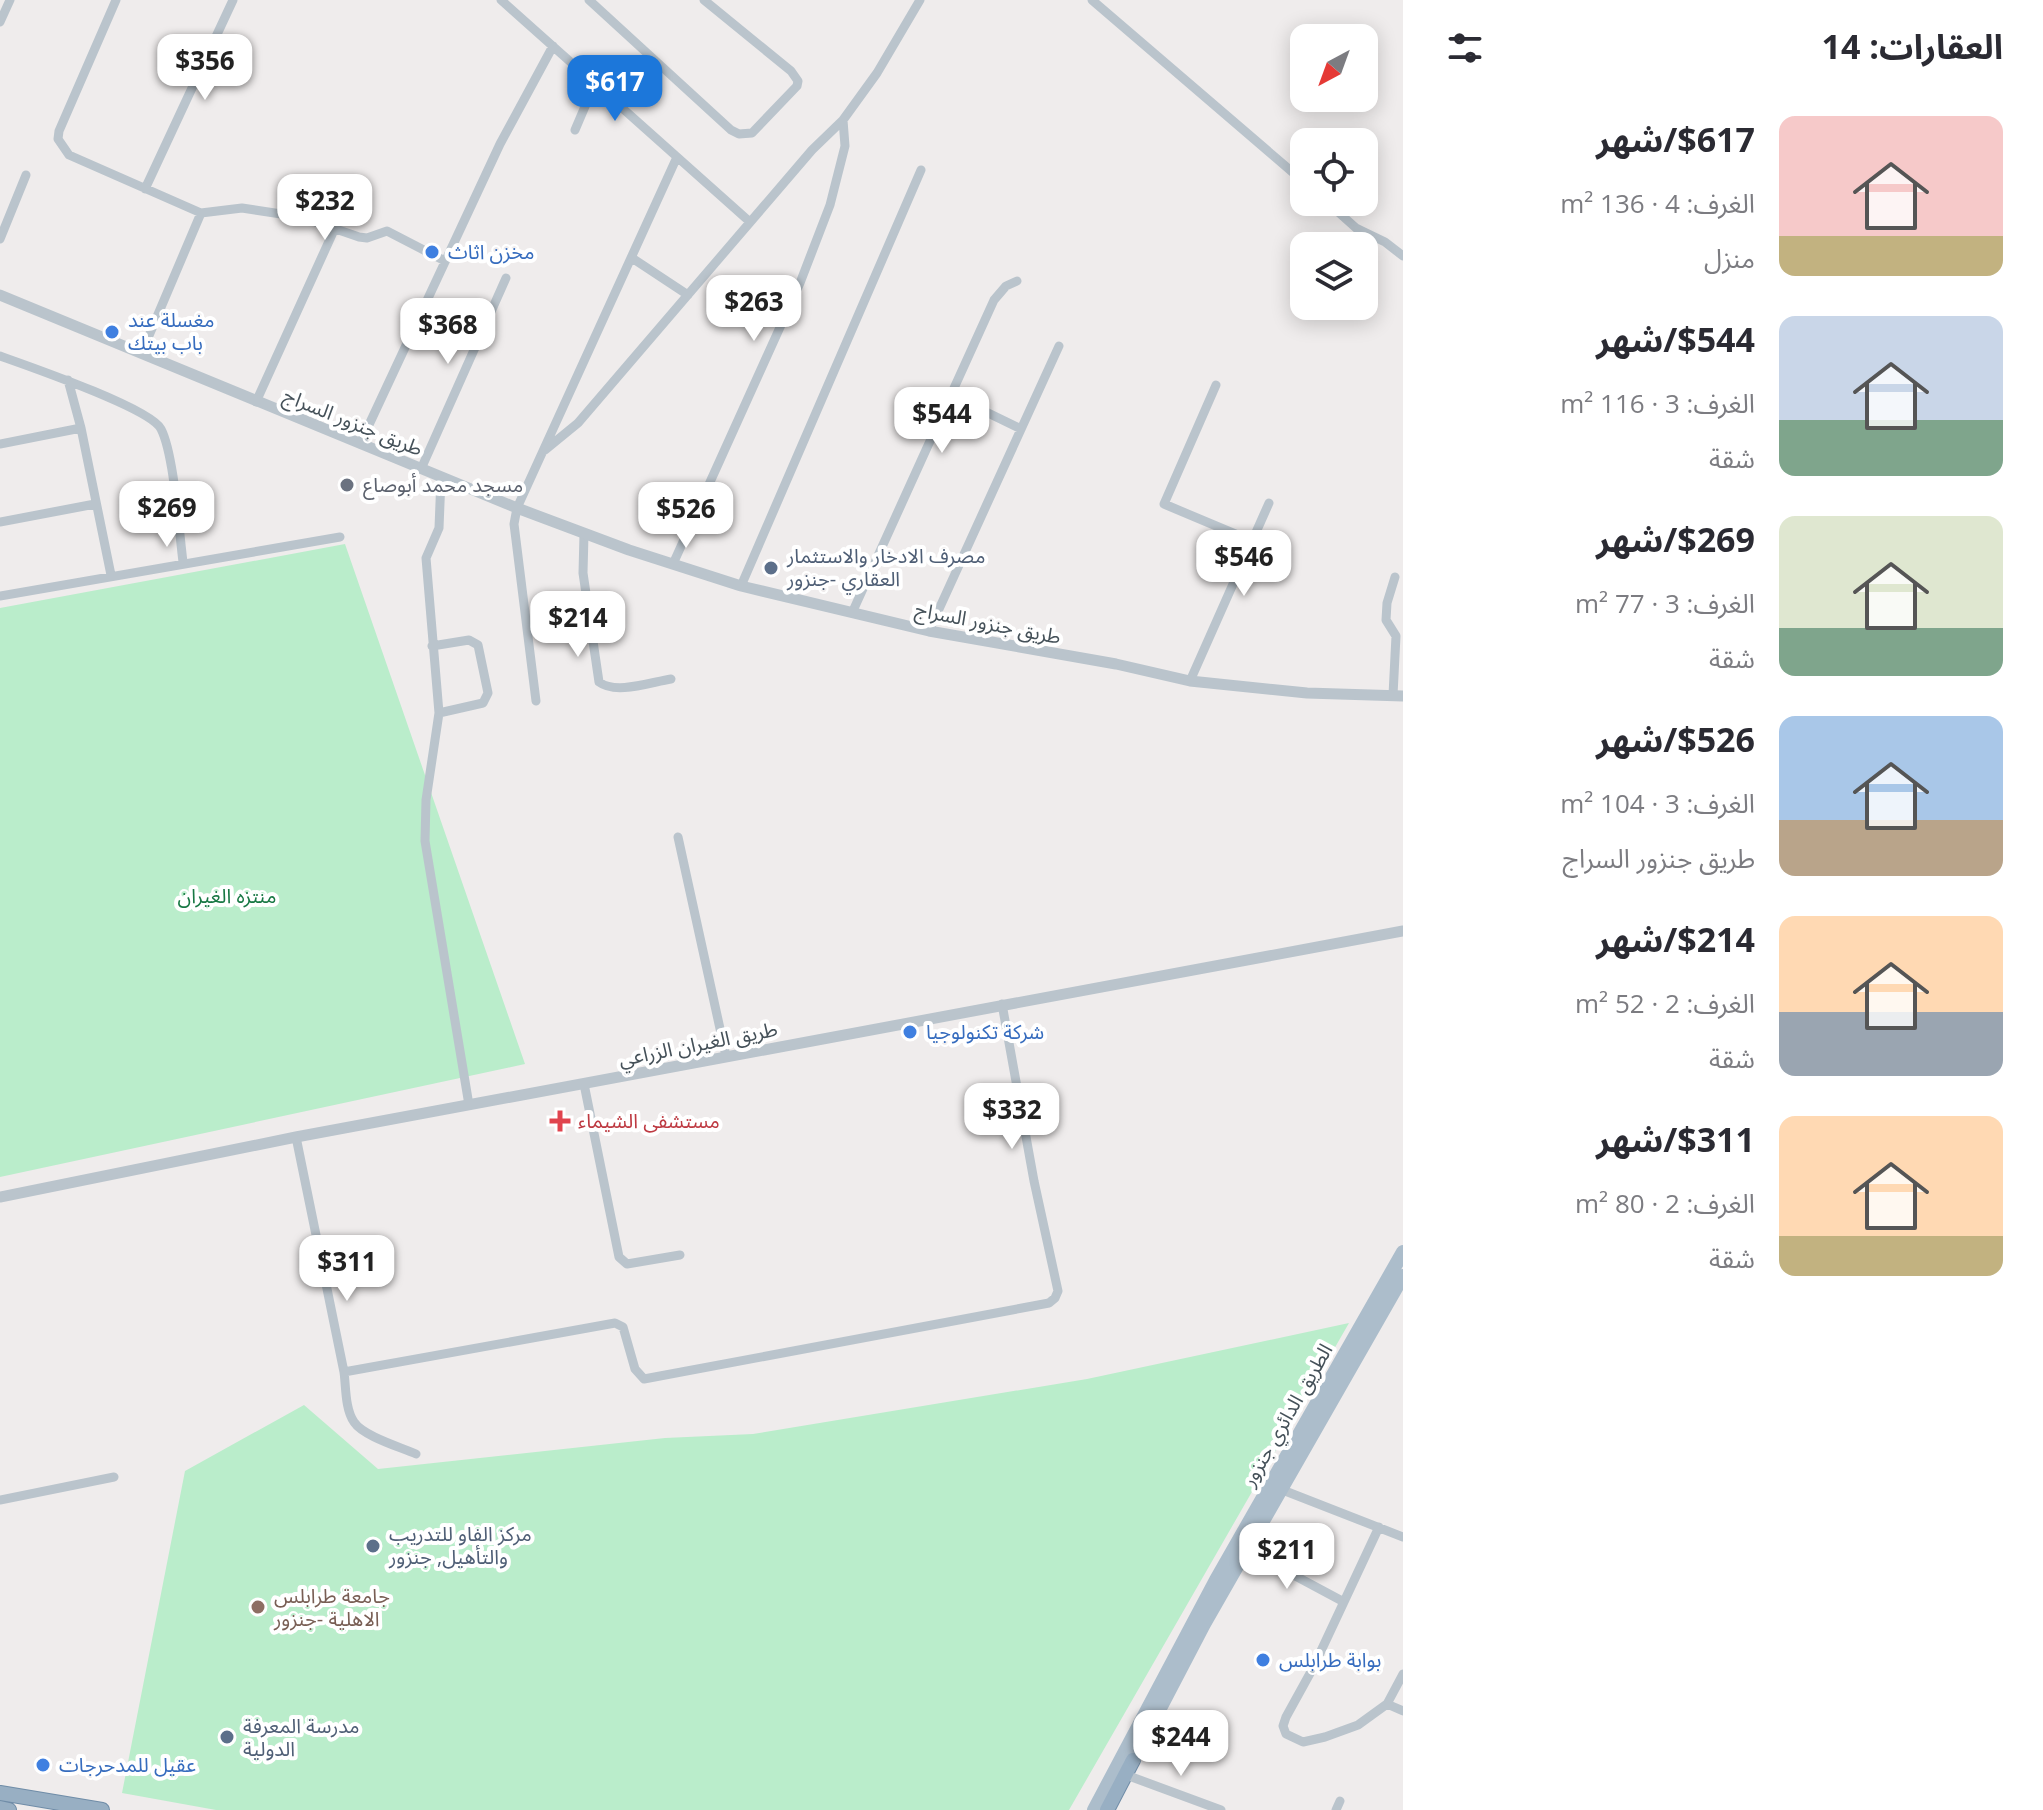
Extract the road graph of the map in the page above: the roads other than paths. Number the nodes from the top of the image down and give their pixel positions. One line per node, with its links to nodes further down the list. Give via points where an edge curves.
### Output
1 (10, 0): 9 (street)
2 (116, 0): 18 (street, via 58,139 69,155)
3 (233, 0): 18 (street)
4 (501, 0): 10 (street)
5 (589, 0): 6 (street, via 731,130 752,133 798,81)
6 (704, 0)
7 (920, 0): 12 (street)
8 (1092, 0): 16 (street)
9 (0, 22)
10 (553, 46): 11 (street); 26 (street)
11 (595, 83): 13 (street); 14 (street)
12 (843, 120): 21 (street); 53 (street, via 845,146 830,205)
13 (575, 130)
14 (677, 157): 21 (street); 25 (street)
15 (921, 170): 56 (street)
16 (1290, 170)
17 (26, 175): 23 (street)
18 (145, 189): 19 (street)
19 (201, 213): 22 (street, via 242,208); 32 (street)
20 (1343, 216): 24 (street)
21 (750, 222): 30 (street)
22 (335, 228): 26 (street, via 367,238 387,231); 37 (street)
23 (0, 239)
24 (1403, 256)
25 (632, 258): 30 (street); 42 (street)
26 (445, 261): 41 (street)
27 (506, 278): 43 (street)
28 (1017, 281): 36 (street, via 994,300)
29 (0, 295): 32 (street, طريق جنزور السراج)
30 (688, 295): 42 (street, via 578,423)
31 (1059, 346): 39 (street)
32 (142, 352): 37 (street, طريق جنزور السراج)
33 (0, 356): 34 (street)
34 (68, 380): 38 (street); 52 (street, via 155,420 161,428)
35 (1216, 385): 51 (street, via 1164,504)
36 (951, 395): 39 (street); 58 (street)
37 (256, 402): 41 (street, طريق جنزور السراج)
38 (81, 428): 40 (street); 46 (street)
39 (1021, 429): 59 (street)
40 (0, 444)
41 (360, 444): 43 (street, طريق جنزور السراج)
42 (545, 450): 47 (street)
43 (421, 469): 44 (street, طريق جنزور السراج)
44 (441, 478): 47 (street, طريق جنزور السراج); 60 (street, via 439,528 426,558)
45 (1269, 503): 51 (street)
46 (95, 504): 48 (street); 54 (street)
47 (517, 508): 49 (street, طريق جنزور السراج); 64 (street, via 514,524)
48 (0, 522)
49 (584, 534): 53 (street, طريق جنزور السراج); 61 (street, via 583,573 599,682 616,688)
50 (340, 537): 52 (street)
51 (1252, 541): 62 (street)
52 (183, 562): 54 (street)
53 (673, 564): 56 (street, طريق جنزور السراج)
54 (111, 575): 57 (street)
55 (1395, 577): 63 (street, via 1386,620 1396,636)
56 (741, 586): 58 (street, طريق جنزور السراج)
57 (0, 596)
58 (852, 613): 59 (street, طريق جنزور السراج)
59 (929, 631): 62 (street, طريق جنزور السراج)
60 (432, 646): 65 (street); 65 (street, via 469,640 478,645 488,693 483,703)
61 (671, 679)
62 (1190, 681): 63 (street, طريق جنزور السراج)
63 (1398, 696)
64 (536, 701)
65 (439, 713): 71 (street, via 425,841)
66 (678, 837): 69 (street)
67 (1403, 931): 68 (street, طريق الغيران الزراعي)
68 (1002, 1004): 69 (street, طريق الغيران الزراعي); 77 (street, via 1058,1291 1049,1303 644,1379 635,1369 623,1327 615,1323)
69 (726, 1056): 70 (street, طريق الغيران الزراعي)
70 (584, 1084): 71 (street, طريق الغيران الزراعي); 75 (street, via 619,1257 627,1264)
71 (469, 1105): 72 (street, طريق الغيران الزراعي)
72 (296, 1137): 73 (street, طريق الغيران الزراعي); 77 (street)
73 (0, 1197)
74 (1403, 1252): 95 (main road, الطريق الدائري جنزور, via 1208,1593)
75 (680, 1255)
76 (1403, 1276): 80 (main road, الطريق الدائري جنزور)
77 (344, 1372): 78 (street, via 354,1423)
78 (416, 1454)
79 (114, 1477): 81 (street)
80 (1280, 1489): 82 (street); 84 (main road, الطريق الدائري جنزور)
81 (0, 1500)
82 (1379, 1527): 83 (street); 85 (street)
83 (1403, 1537)
84 (1247, 1550): 85 (street); 89 (main road, الطريق الدائري جنزور)
85 (1344, 1602): 87 (street, via 1286,1717 1286,1734 1303,1742 1325,1737 1358,1725)
86 (1403, 1674): 87 (street)
87 (1387, 1704): 88 (street)
88 (1403, 1711)
89 (1133, 1760): 90 (highway); 96 (highway)
90 (1129, 1776): 97 (highway); 98 (street)
91 (0, 1793): 94 (highway)
92 (0, 1808): 93 (highway)
93 (9, 1810)
94 (102, 1810)
95 (1094, 1810)
96 (1107, 1810)
97 (1117, 1810)
98 (1221, 1810)

